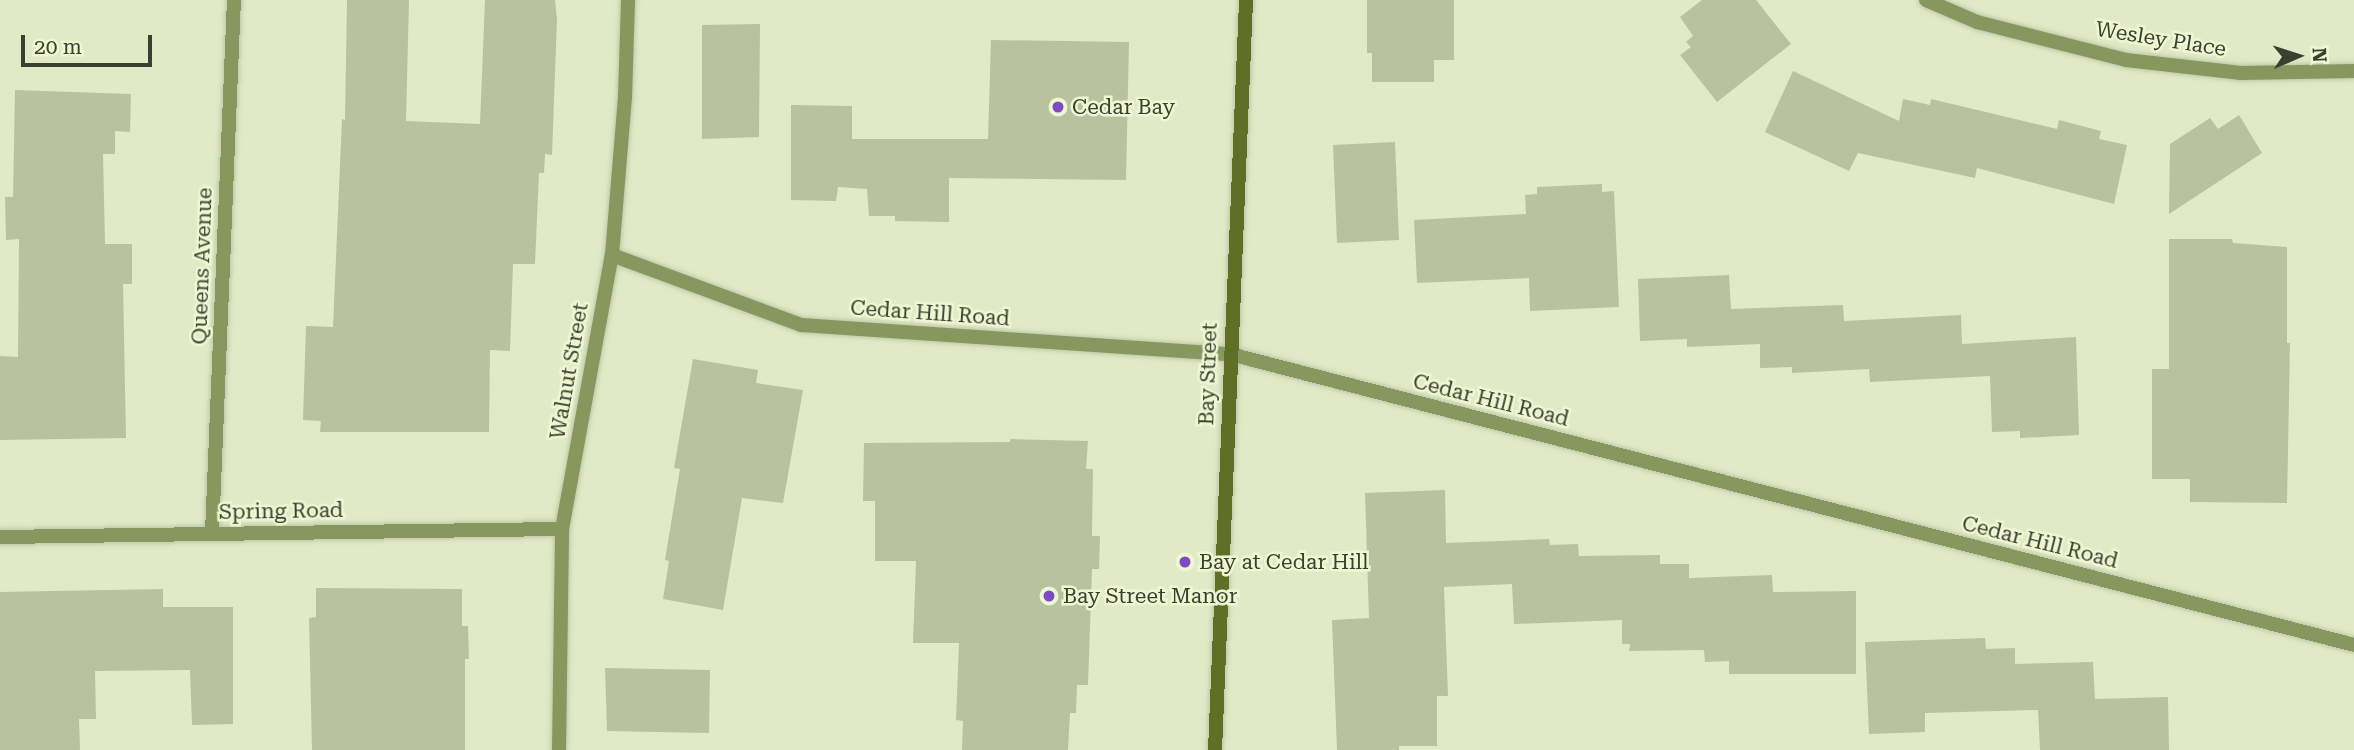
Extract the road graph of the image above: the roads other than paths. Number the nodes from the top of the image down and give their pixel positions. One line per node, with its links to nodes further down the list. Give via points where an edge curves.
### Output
1 (234, 0): 9 (street, Queens Avenue)
2 (628, 0): 6 (street, Walnut Street)
3 (1246, 0): 7 (main road, Bay Street)
4 (1926, 0): 5 (street, Wesley Place, via 1977,22 2126,60 2241,73)
5 (2354, 71)
6 (612, 255): 7 (street, Cedar Hill Road, via 802,325); 8 (street, Walnut Street)
7 (1230, 354): 11 (street, Cedar Hill Road); 13 (main road, Bay Street)
8 (562, 529): 9 (street, Spring Road); 12 (street, Walnut Street)
9 (212, 533): 10 (street, Spring Road)
10 (0, 537)
11 (2354, 645)
12 (559, 750)
13 (1215, 750)

